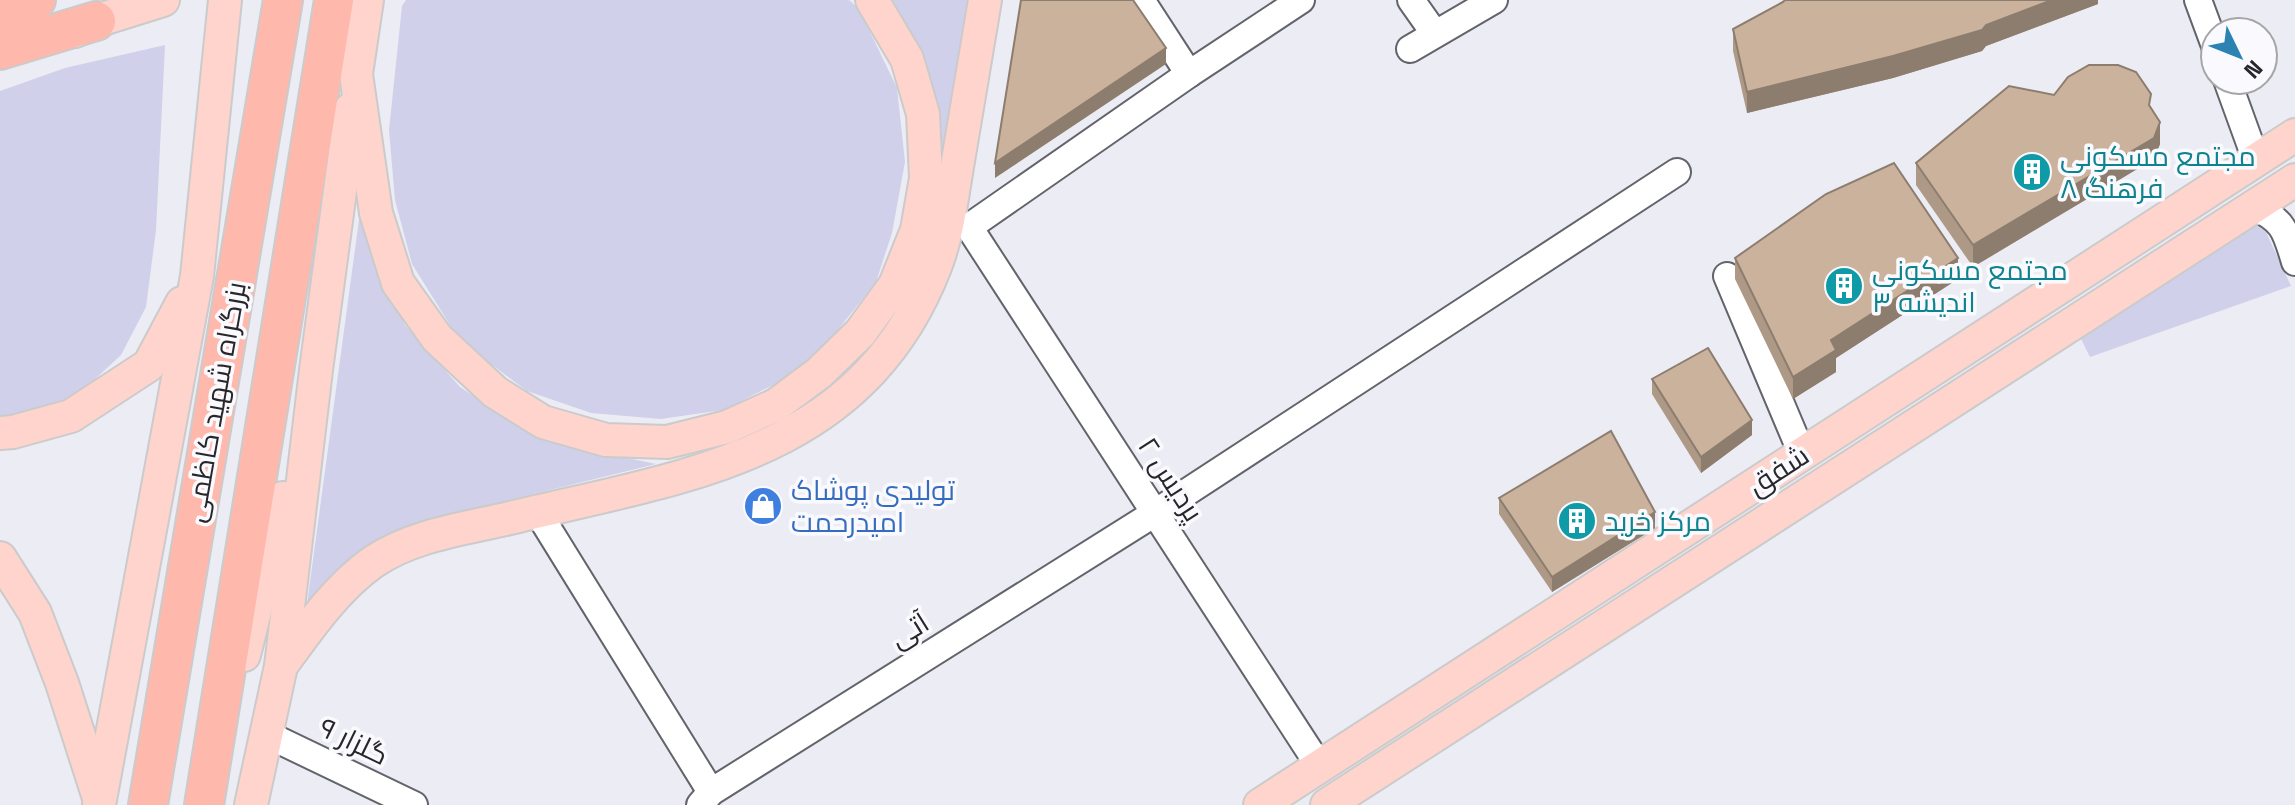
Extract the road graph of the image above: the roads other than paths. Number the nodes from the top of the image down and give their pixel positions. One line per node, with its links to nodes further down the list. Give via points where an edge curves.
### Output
1 (36, 0): 13 (highway)
2 (163, 0): 14 (main road)
3 (225, 0): 27 (main road, بزرگراه شهید کاظمی)
4 (283, 0): 41 (highway, بزرگراه شهید کاظمی)
5 (334, 0): 42 (highway, بزرگراه شهید کاظمی)
6 (367, 0): 19 (main road)
7 (872, 0): 19 (main road, via 907,59 923,114 926,178 917,230 895,285 860,333 776,405 727,427 667,442 606,440 543,422 495,392 437,338 398,283 376,213)
8 (985, 0): 32 (main road, via 936,266 907,325 873,371 794,433 744,456 686,476)
9 (1141, 0): 20 (street)
10 (1301, 0): 20 (street)
11 (1411, 0): 15 (street)
12 (1494, 0): 15 (street)
13 (0, 11)
14 (113, 15): 17 (highway); 18 (main road)
15 (1435, 34): 16 (street)
16 (1410, 49)
17 (0, 50)
18 (0, 68)
19 (356, 74): 29 (main road)
20 (1189, 74): 33 (street, پردیس ۲, via 969,227)
21 (2233, 96): 23 (street)
22 (2295, 135): 23 (main road, شفق)
23 (2256, 160): 31 (main road, شفق)
24 (1677, 172): 33 (street, آتی)
25 (2285, 199): 26 (street); 39 (main road, شفق)
26 (2295, 262)
27 (197, 276): 30 (main road, via 149,365 71,416); 40 (main road, بزرگراه شهید کاظمی)
28 (1727, 276): 31 (street)
29 (316, 370): 35 (main road); 42 (main road)
30 (0, 433)
31 (1802, 454): 37 (main road, شفق)
32 (537, 511): 35 (main road, via 416,540 372,563 338,594); 38 (street)
33 (1155, 513): 37 (street, پردیس ۲); 38 (street, آتی)
34 (0, 558): 40 (main road, via 35,613)
35 (281, 666): 36 (main road)
36 (266, 734): 43 (main road); 44 (street, گلزار ۹)
37 (1320, 767): 45 (main road, شفق)
38 (706, 798)
39 (1340, 802)
40 (100, 803)
41 (148, 805)
42 (205, 805)
43 (251, 805)
44 (414, 805)
45 (1260, 805)

